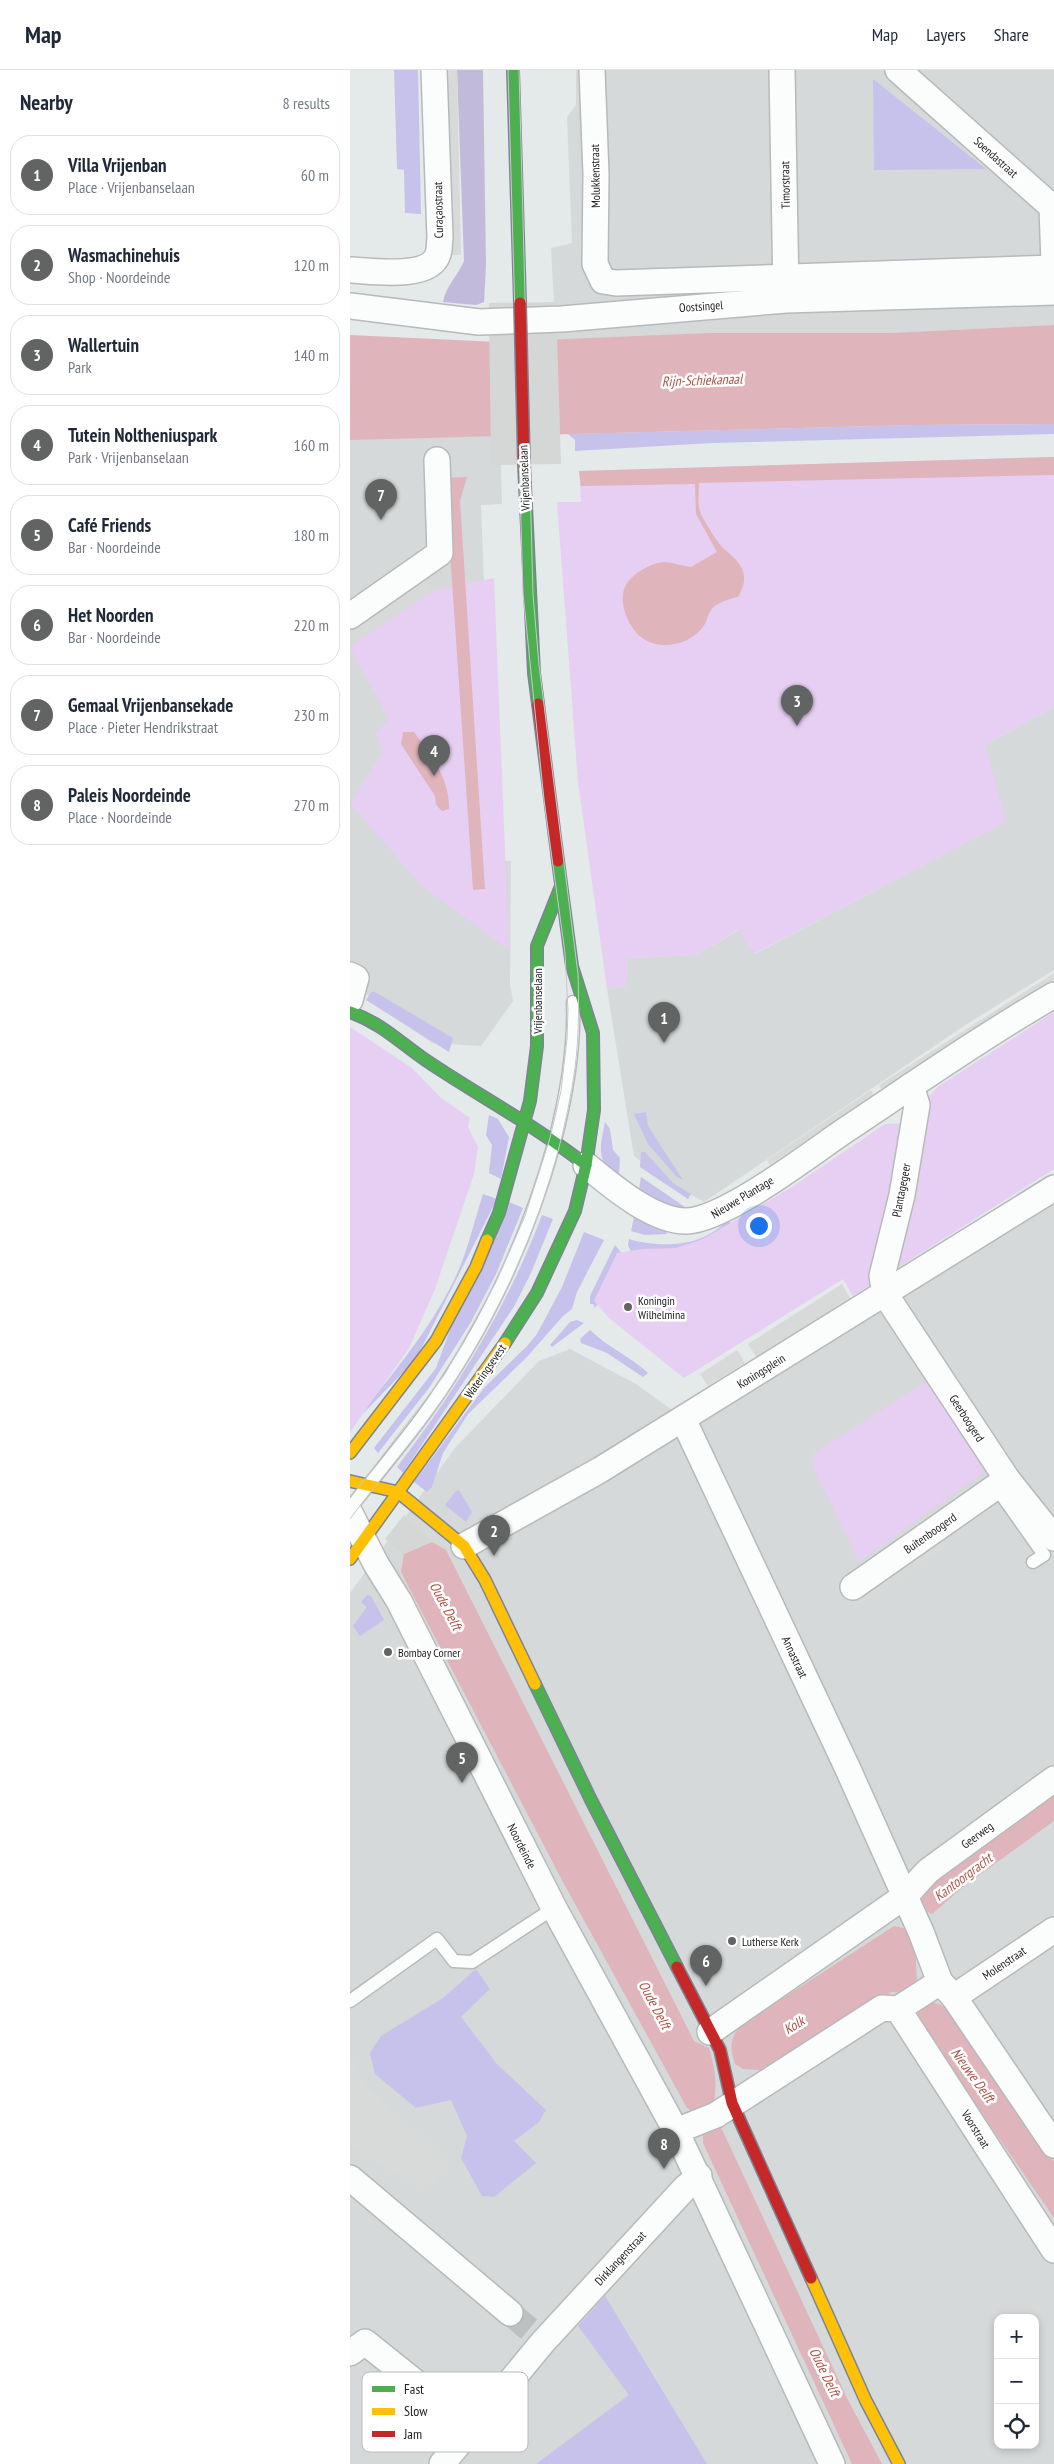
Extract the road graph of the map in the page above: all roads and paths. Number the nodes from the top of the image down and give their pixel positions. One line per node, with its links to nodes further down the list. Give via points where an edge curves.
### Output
1 (434, 70): 8 (street, Curaçaostraat, via 438,255 430,266 407,273)
2 (513, 70): 15 (main road, Vrijenbanselaan, bridge, via 524,464 534,673)
3 (592, 70): 9 (street, Molukkenstraat, via 595,264)
4 (782, 70): 10 (street, Timorstraat)
5 (898, 70): 6 (street, Soendastraat, via 1052,207)
6 (1054, 263)
7 (1054, 268): 10 (street, Oostsingel)
8 (350, 270)
9 (603, 281): 10 (street, Oostsingel)
10 (786, 288): 11 (street, Oostsingel); 12 (street, Oostsingel, via 562,319 479,322)
11 (1054, 292)
12 (350, 306)
13 (437, 460): 14 (street, via 440,553)
14 (350, 616)
15 (562, 884): 16 (main road, Vrijenbanselaan); 22 (main road, Vrijenbanselaan, via 537,946 537,1046)
16 (572, 966): 23 (lane, Vrijenbanselaan, via 572,1041 568,1083); 24 (main road, Vrijenbanselaan, via 593,1033 594,1110)
17 (350, 975): 19 (street, via 356,978)
18 (1054, 995): 21 (street, Nieuwe Plantage)
19 (350, 1000)
20 (350, 1012): 22 (main road, Nieuwe Plantage, via 384,1029 425,1060)
21 (911, 1086): 24 (street, Nieuwe Plantage, via 764,1185 706,1218 671,1220 623,1195); 26 (street, Plantagegeer, via 917,1105 902,1196 882,1276)
22 (525, 1123): 23 (main road, Nieuwe Plantage); 28 (main road, via 499,1213 462,1295 425,1356)
23 (555, 1141): 24 (main road, Nieuwe Plantage); 31 (lane, Wateringsevest, via 530,1219 485,1319 423,1415)
24 (586, 1165): 32 (main road, Wateringsevest, via 575,1211 537,1293 498,1354)
25 (1054, 1188): 26 (street, Koningsplein)
26 (885, 1294): 27 (street, Koningsplein); 30 (street, Geerboogerd)
27 (683, 1419): 36 (street, Koningsplein); 42 (street, Annastraat)
28 (350, 1453)
29 (350, 1481): 31 (main road)
30 (1002, 1483): 35 (street, Geerboogerd); 38 (lane, via 1044,1555); 39 (street, Buitenboogerd)
31 (369, 1485): 32 (main road); 33 (lane, Wateringsevest)
32 (398, 1492): 36 (main road); 37 (main road, Wateringsevest)
33 (350, 1508)
34 (350, 1513): 37 (street, Noordeinde)
35 (1054, 1538)
36 (464, 1546): 46 (main road, via 485,1580 590,1800)
37 (357, 1550): 41 (street, Noordeinde, via 399,1600)
38 (1033, 1562)
39 (853, 1587)
40 (1054, 1779): 42 (street, Geerweg, via 928,1871)
41 (554, 1908): 45 (lane, via 472,1962 454,1961 437,1939); 48 (street, Noordeinde)
42 (913, 1915): 44 (street); 46 (street)
43 (1054, 1930): 44 (street, Molenstraat)
44 (925, 1997): 47 (street, via 882,2008); 49 (street); 52 (street, Voorstraat)
45 (350, 2002)
46 (715, 2041): 47 (main road, via 725,2067)
47 (716, 2113): 48 (street); 60 (main road)
48 (676, 2131): 50 (street, Noordeinde)
49 (1054, 2145)
50 (699, 2176): 56 (street, Dirklangenstraat, via 539,2338); 59 (street)
51 (354, 2182): 53 (street)
52 (1054, 2250)
53 (510, 2313)
54 (350, 2353): 55 (street, via 365,2342)
55 (402, 2372)
56 (513, 2372)
57 (451, 2452): 58 (street, Dirklangenstraat)
58 (442, 2464)
59 (832, 2464)
60 (899, 2464)

